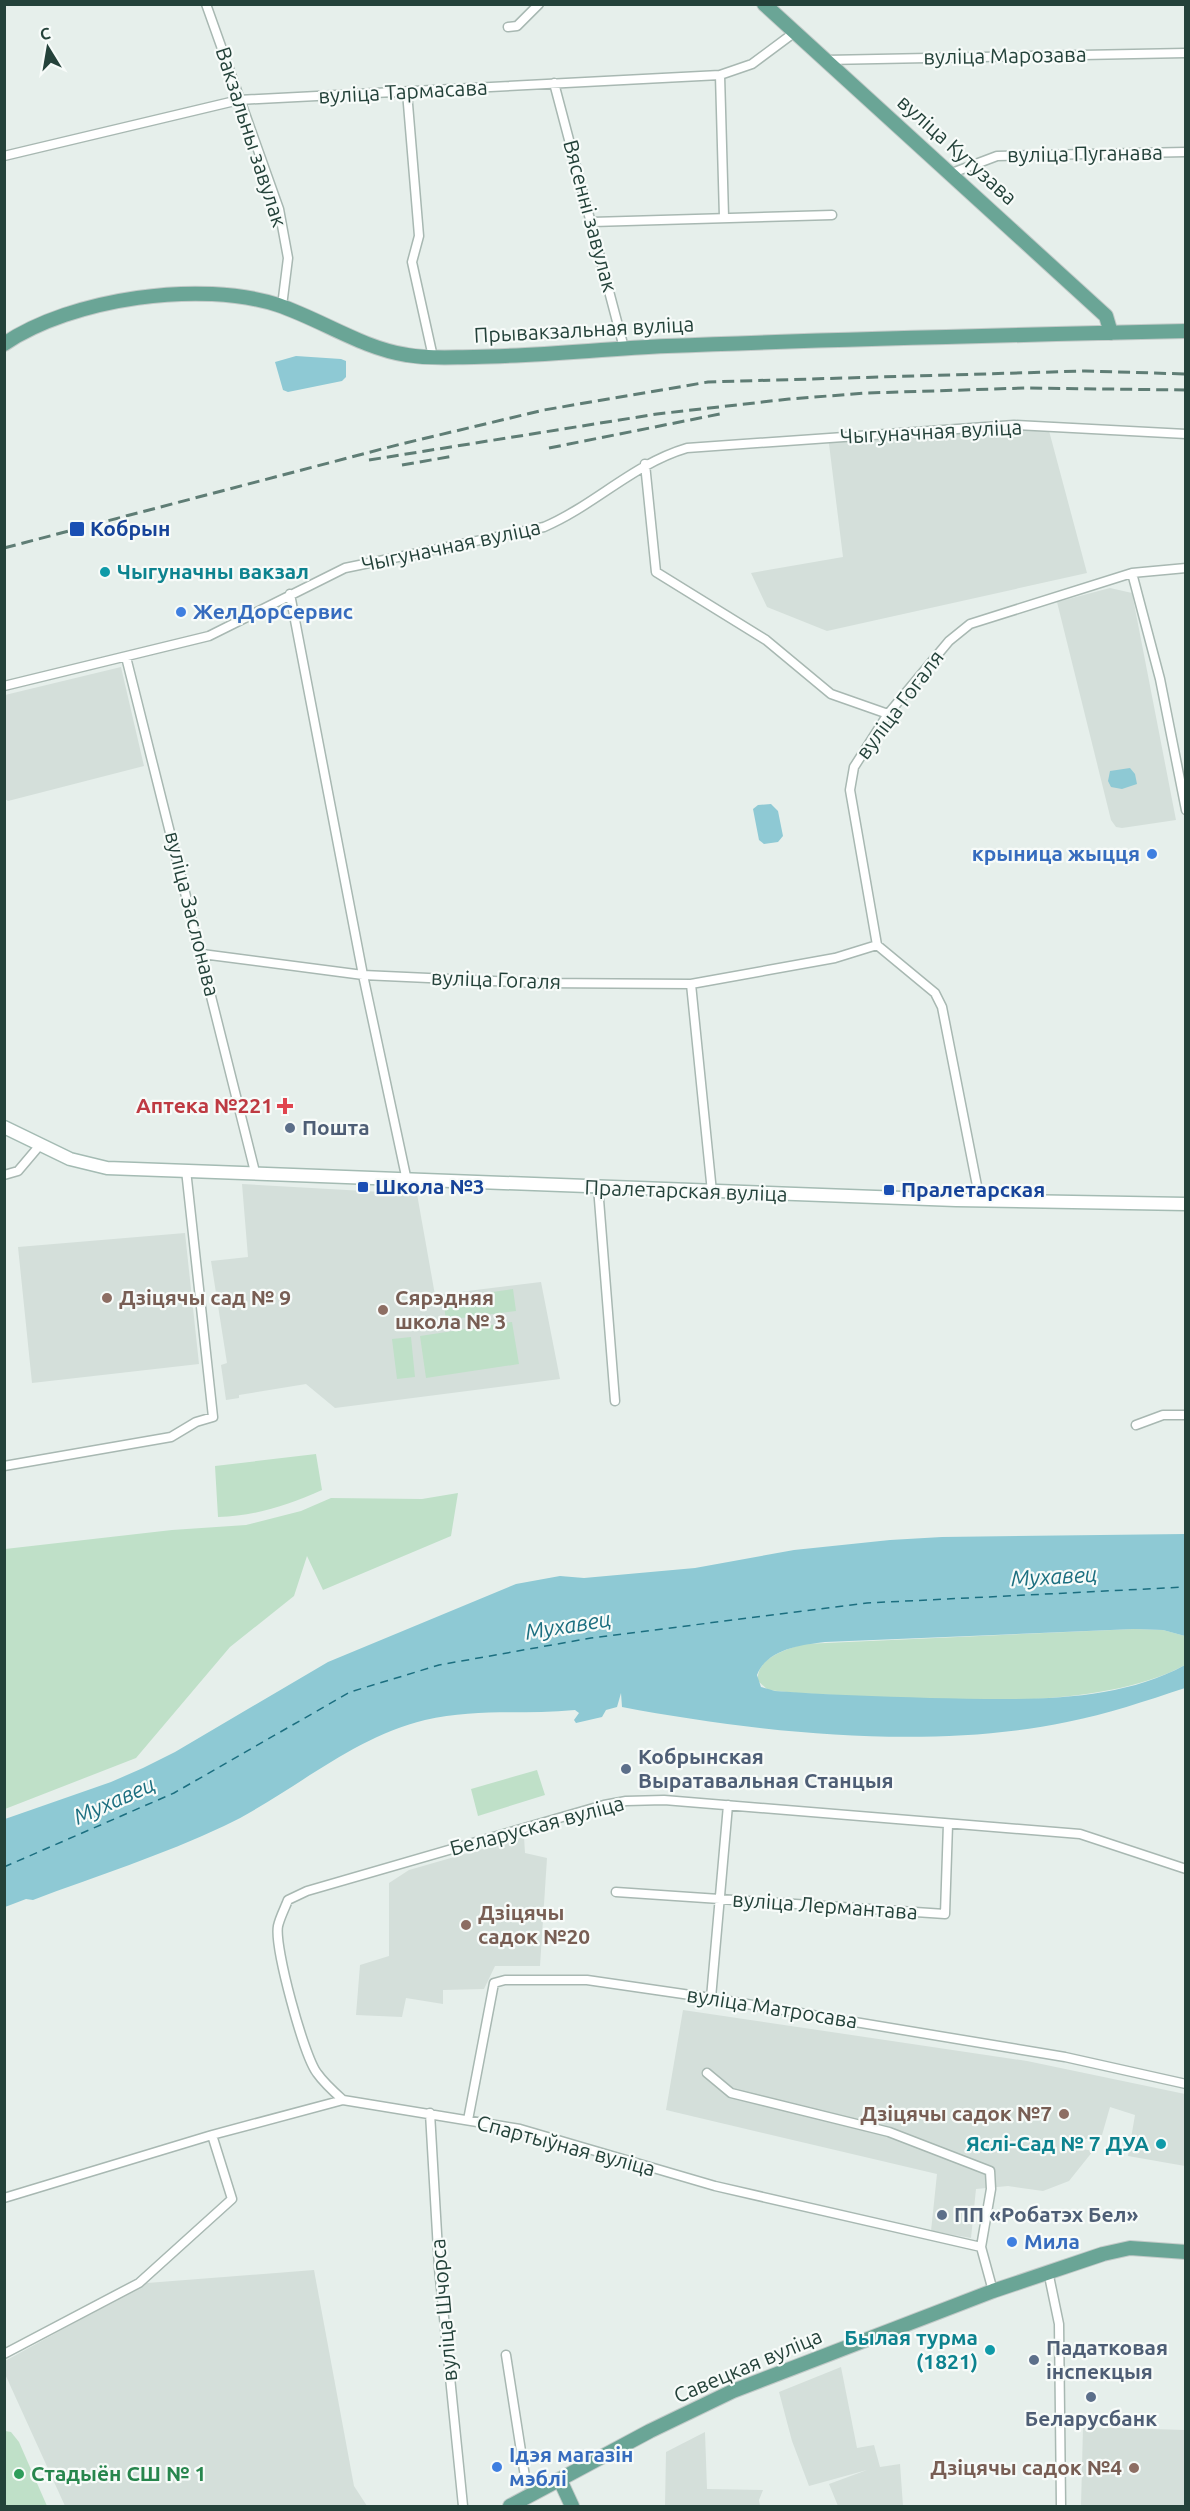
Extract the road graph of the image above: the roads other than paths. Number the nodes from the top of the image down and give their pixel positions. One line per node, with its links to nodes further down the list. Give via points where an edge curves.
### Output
1 (206, 4): 11 (street, Вакзальны завулак)
2 (539, 4): 4 (street, via 517,26)
3 (764, 4): 5 (main road, вуліца Кутузава)
4 (508, 27)
5 (795, 32): 7 (main road, вуліца Кутузава); 8 (street, вуліца Тармасава, via 752,64)
6 (1185, 53): 7 (street, вуліца Марозава)
7 (825, 60): 14 (main road, вуліца Кутузава)
8 (720, 75): 9 (street, вуліца Тармасава); 16 (street)
9 (555, 83): 10 (street, вуліца Тармасава); 17 (street, Вясенні завулак)
10 (407, 92): 11 (street, вуліца Тармасава); 23 (street, via 419,236 412,262)
11 (239, 100): 13 (street, вуліца Тармасава); 18 (street, Вакзальны завулак, via 279,209 288,258)
12 (1185, 152): 14 (street, вуліца Пуганава, via 997,156)
13 (4, 156)
14 (952, 173): 20 (main road, вуліца Кутузава, via 1106,316)
15 (832, 215): 16 (street)
16 (724, 217): 17 (street)
17 (592, 222): 22 (street, Вясенні завулак)
18 (282, 306): 21 (main road, Прывакзальная вуліца, via 218,294 109,304 61,316); 23 (main road, Прывакзальная вуліца, via 374,346 409,356)
19 (1185, 331): 20 (main road, Прывакзальная вуліца)
20 (1111, 333): 22 (main road, Прывакзальная вуліца)
21 (4, 344)
22 (624, 348): 23 (main road, Прывакзальная вуліца, via 528,356)
23 (433, 357)
24 (1185, 434): 25 (street, Чыгуначная вуліца, via 1014,425 687,448)
25 (645, 464): 28 (street, Чыгуначная вуліца, via 561,520 544,527 345,568); 31 (street, via 656,572 766,640 831,694)
26 (1185, 568): 27 (street, вуліца Гогаля)
27 (1132, 573): 31 (street, вуліца Гогаля, via 970,624 949,641); 32 (street, via 1160,679)
28 (290, 594): 29 (street, Чыгуначная вуліца, via 208,636); 35 (street)
29 (126, 657): 30 (street, Чыгуначная вуліца); 34 (street, вуліца Заслонава)
30 (4, 686)
31 (888, 714): 33 (street, вуліца Гогаля, via 854,767 850,790)
32 (1185, 810)
33 (877, 945): 36 (street, вуліца Гогаля, via 835,958); 45 (street, via 935,993 942,1006)
34 (202, 954): 35 (street, вуліца Гогаля); 40 (street, вуліца Заслонава)
35 (363, 975): 36 (street, вуліца Гогаля, via 538,983); 42 (street)
36 (691, 984): 44 (street)
37 (4, 1127): 38 (main road, Пралетарская вуліца)
38 (40, 1145): 39 (main road, Пралетарская вуліца, via 93,1166); 41 (street, via 18,1171)
39 (186, 1170): 40 (main road, Пралетарская вуліца); 50 (street, via 213,1417 171,1437)
40 (255, 1172): 42 (main road, Пралетарская вуліца)
41 (4, 1175)
42 (407, 1181): 43 (main road, Пралетарская вуліца)
43 (598, 1187): 44 (main road, Пралетарская вуліца); 47 (street)
44 (712, 1192): 45 (main road, Пралетарская вуліца)
45 (980, 1201): 46 (main road, Пралетарская вуліца)
46 (1185, 1204)
47 (615, 1401)
48 (1185, 1414): 49 (street, via 1163,1415)
49 (1136, 1425)
50 (4, 1466)
51 (728, 1805): 52 (street, Беларуская вуліца); 55 (street); 59 (street, Беларуская вуліца, via 664,1800 604,1804 307,1891 288,1900 278,1927 279,1946 308,2059 316,2073)
52 (948, 1824): 53 (street, Беларуская вуліца, via 1080,1834); 55 (street, вуліца Лермантава, via 945,1914)
53 (1185, 1869)
54 (616, 1892): 55 (street, вуліца Лермантава)
55 (720, 1899): 56 (street)
56 (711, 1998): 58 (street, вуліца Матросава, via 1065,2057); 61 (street, вуліца Матросава, via 587,1980 494,1983)
57 (707, 2073): 64 (street, via 731,2092 889,2132 990,2170 991,2189)
58 (1185, 2085)
59 (343, 2100): 60 (street, Спартыўная вуліца); 62 (street, Спартыўная вуліца)
60 (430, 2113): 61 (street, Спартыўная вуліца); 72 (street, вуліца Шчорса, via 439,2268)
61 (468, 2120): 64 (street, Спартыўная вуліца, via 520,2129 715,2186)
62 (212, 2135): 63 (street, Спартыўная вуліца); 68 (street, via 232,2199 139,2283)
63 (4, 2198)
64 (981, 2247): 67 (street)
65 (1185, 2252): 66 (main road, Савецкая вуліца, via 1130,2248)
66 (1048, 2271): 67 (main road, Савецкая вуліца); 75 (street, via 1059,2324)
67 (993, 2291): 70 (main road, Савецкая вуліца, via 733,2391)
68 (4, 2354)
69 (506, 2355): 71 (street)
70 (560, 2480): 73 (main road, Савецкая вуліца); 74 (main road)
71 (526, 2483)
72 (463, 2506)
73 (510, 2506)
74 (572, 2506)
75 (1061, 2506)

